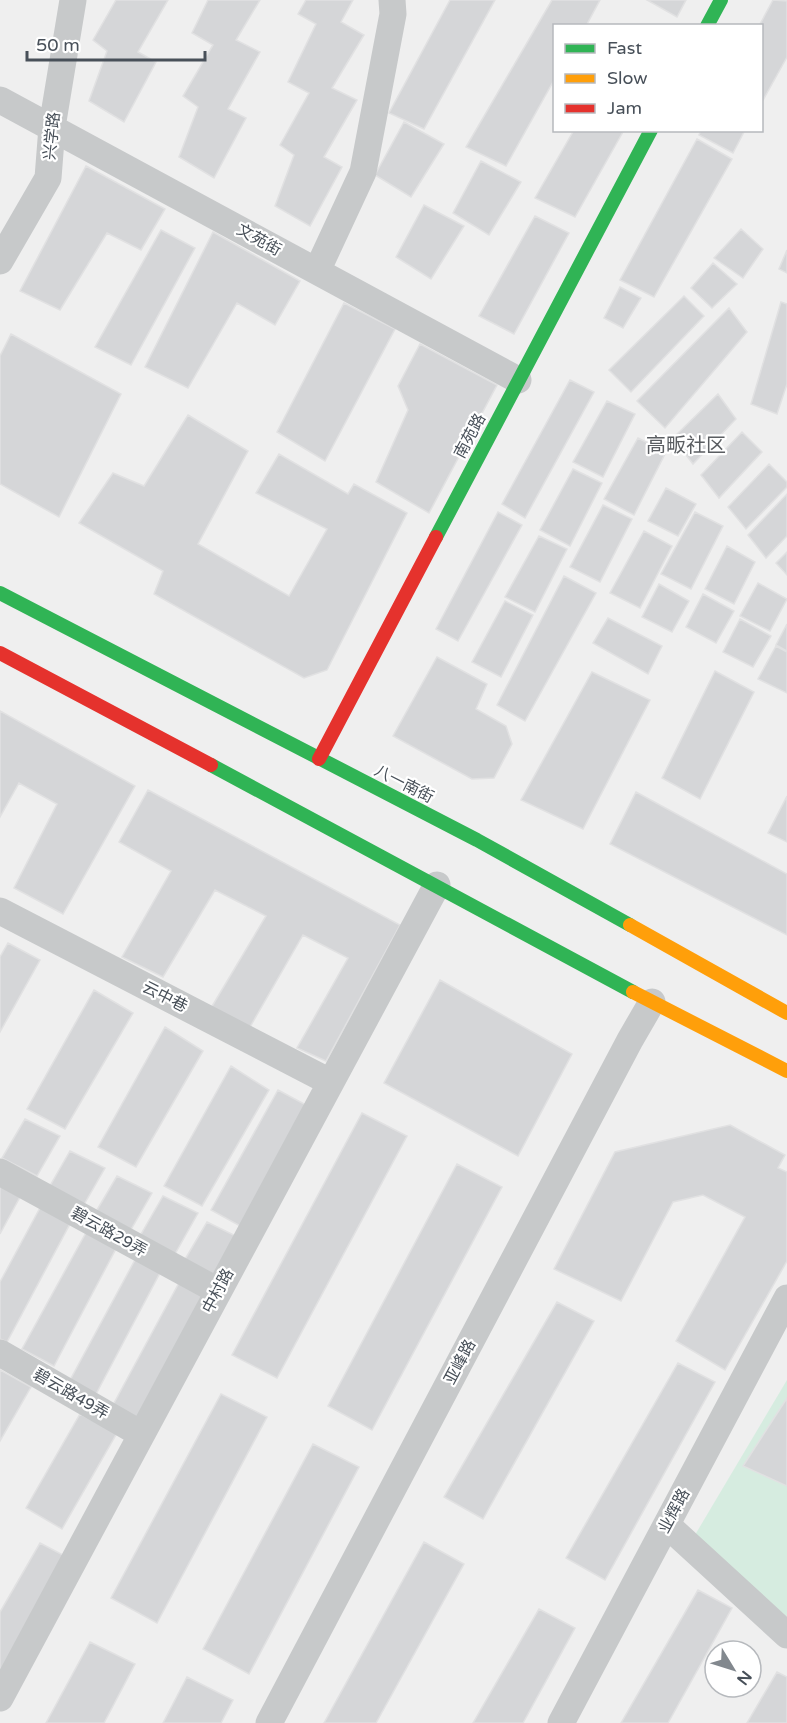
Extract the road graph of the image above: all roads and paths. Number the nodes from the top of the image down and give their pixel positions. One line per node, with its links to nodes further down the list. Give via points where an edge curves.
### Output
1 (73, 0): 6 (street, 兴学路)
2 (392, 0): 9 (street, via 393,14 363,172)
3 (721, 0): 4 (main road)
4 (708, 24)
5 (0, 100): 6 (street, 文苑街)
6 (52, 127): 8 (street, 兴学路, via 48,178); 9 (street, 文苑街)
7 (650, 132): 10 (main road, 南苑路)
8 (0, 261)
9 (317, 271): 10 (street, 文苑街)
10 (518, 380): 13 (main road, 南苑路)
11 (0, 593): 13 (main road, 八一南街)
12 (0, 653): 14 (main road)
13 (319, 759): 17 (main road, 八一南街, via 477,840)
14 (437, 885): 16 (main road); 19 (street, 中村路)
15 (0, 911): 19 (street, 云中巷)
16 (652, 1002): 18 (main road); 28 (street, 亚峰路)
17 (787, 1013)
18 (787, 1071)
19 (330, 1082): 21 (street, 中村路)
20 (0, 1172): 21 (street, 碧云路29弄)
21 (218, 1291): 24 (street, 中村路)
22 (787, 1298): 25 (street, 业辉路)
23 (0, 1353): 24 (street, 碧云路49弄)
24 (141, 1434): 27 (street, 中村路)
25 (667, 1525): 26 (street); 29 (street, 业辉路)
26 (787, 1635)
27 (0, 1698)
28 (268, 1723)
29 (561, 1723)

